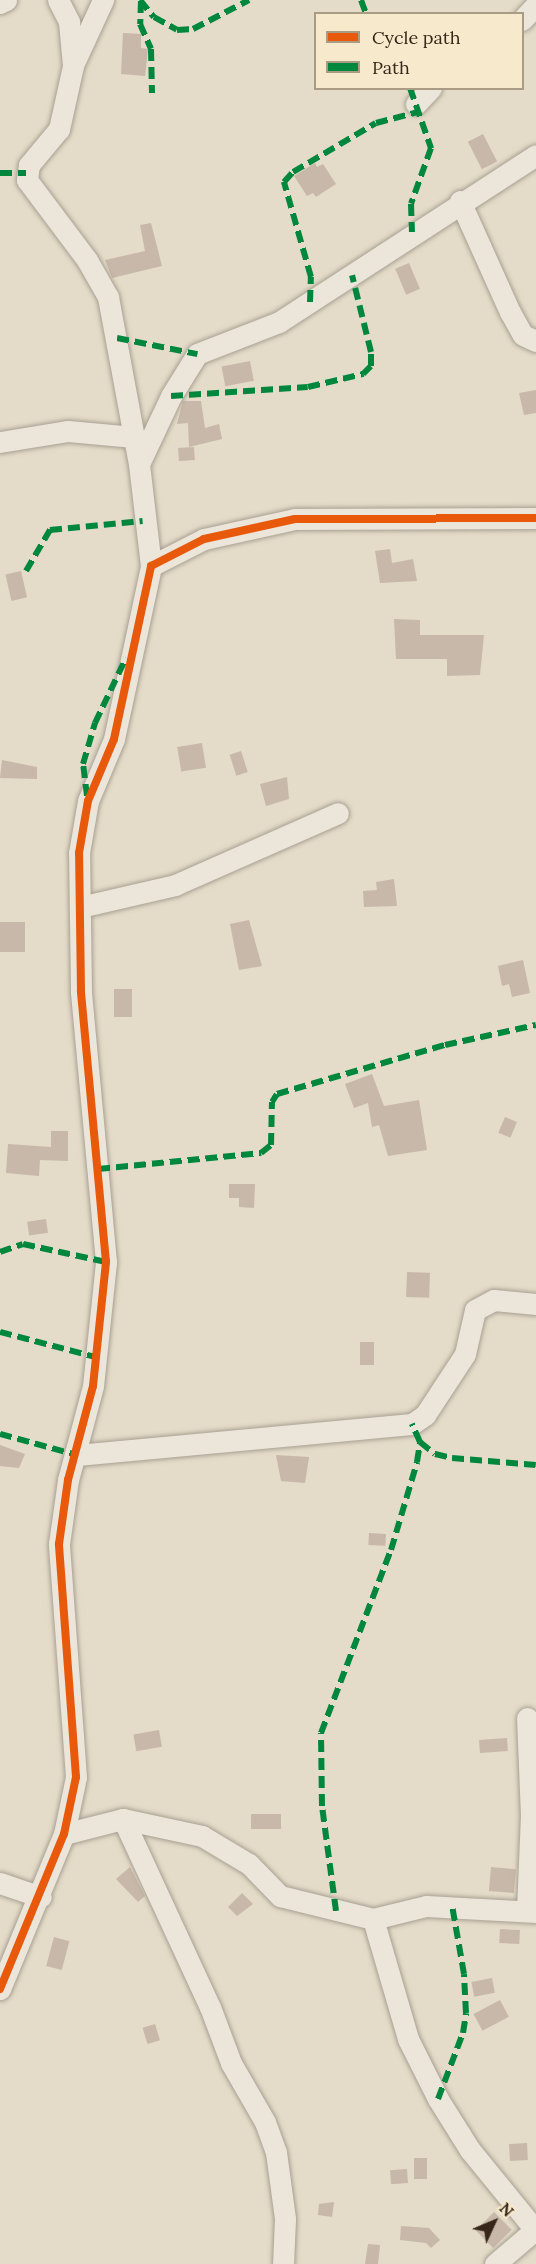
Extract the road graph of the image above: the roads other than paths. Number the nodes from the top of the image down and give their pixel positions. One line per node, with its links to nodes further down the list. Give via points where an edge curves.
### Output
1 (6, 0): 4 (street)
2 (58, 0): 7 (street, via 69,22)
3 (103, 0): 7 (street)
4 (0, 3)
5 (536, 5): 6 (street)
6 (524, 18)
7 (73, 66): 13 (street, via 59,129 29,165 27,180 87,260 108,297)
8 (429, 90): 9 (street)
9 (416, 104)
10 (536, 155): 11 (street)
11 (460, 201): 12 (street, via 510,312 523,335); 15 (street, via 279,322 197,354 171,396)
12 (536, 341)
13 (134, 437): 14 (street, via 68,431); 15 (street)
14 (0, 442)
15 (139, 464): 17 (street)
16 (536, 518): 17 (street, via 295,519 204,539)
17 (151, 566): 19 (street, via 114,739 88,801 79,853)
18 (338, 813): 19 (street, via 175,885)
19 (80, 907): 21 (street, via 81,991 106,1262 93,1386)
20 (536, 1304): 21 (street, via 494,1300 475,1310 465,1354 425,1415 412,1424)
21 (77, 1455): 24 (street, via 68,1480 59,1544 76,1735 76,1777)
22 (527, 1718): 27 (street)
23 (123, 1819): 24 (street); 28 (street, via 202,1836 241,1858 280,1896); 31 (street, via 210,2007 231,2063 265,2122 276,2152 285,2219)
24 (64, 1833): 26 (street)
25 (0, 1883): 26 (street)
26 (41, 1897): 29 (street)
27 (531, 1911): 28 (street, via 426,1906)
28 (373, 1919): 30 (street, via 408,2039 438,2099 470,2150)
29 (0, 1989)
30 (535, 2231): 32 (street)
31 (283, 2264)
32 (495, 2264)

